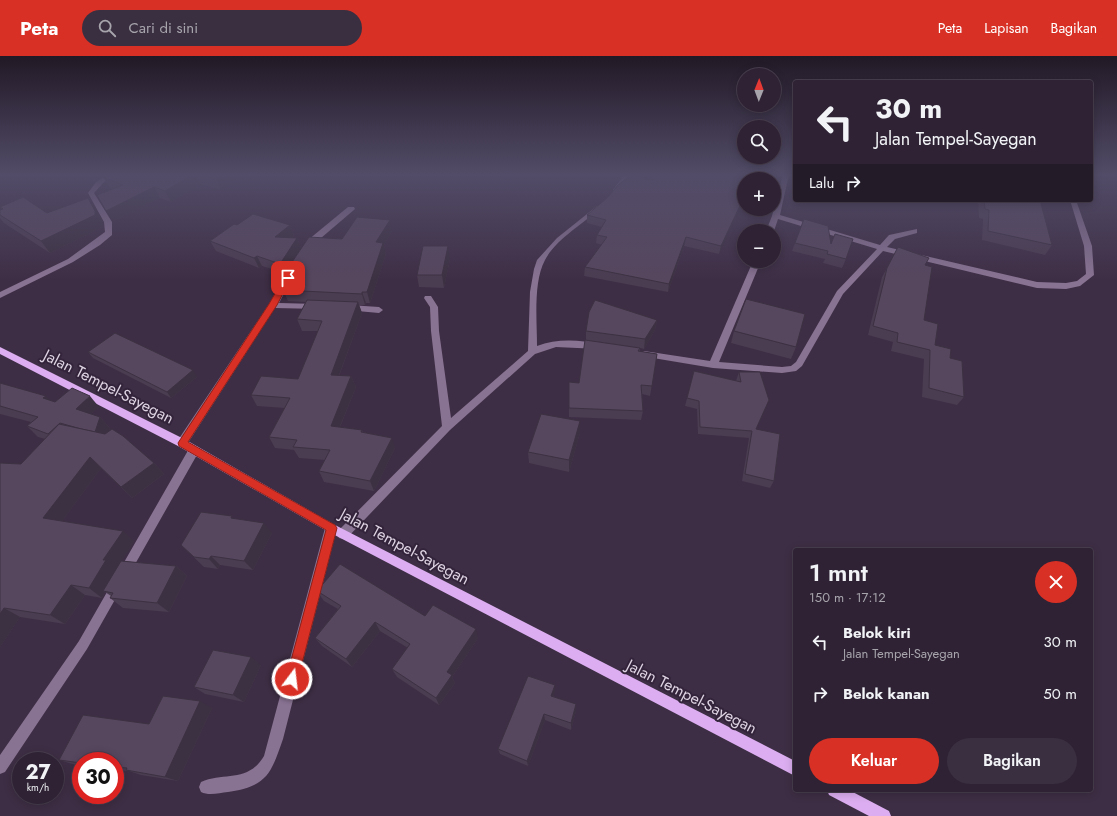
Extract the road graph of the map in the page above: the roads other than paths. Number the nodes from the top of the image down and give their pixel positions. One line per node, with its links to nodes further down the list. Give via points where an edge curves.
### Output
1 (101, 209): 10 (street, via 108,222 108,233 94,247 73,260)
2 (351, 209): 12 (street, via 311,242)
3 (595, 209): 18 (street, via 548,251 537,268)
4 (1076, 209): 8 (street, via 1088,246 1090,275 1080,283 1066,286 1037,284)
5 (776, 216): 6 (street); 8 (street)
6 (773, 224)
7 (914, 231): 8 (street, via 892,237)
8 (880, 248): 20 (street, via 840,293 796,366 782,370)
9 (754, 268): 20 (street)
10 (0, 295)
11 (428, 298): 21 (street, via 434,307)
12 (273, 305): 13 (street); 22 (street)
13 (326, 307)
14 (341, 308): 15 (street)
15 (379, 310)
16 (608, 348): 18 (street, via 566,343 545,345)
17 (0, 350): 22 (main road, Jalan Tempel-Sayegan)
18 (532, 352): 21 (street)
19 (637, 352): 20 (street)
20 (714, 365)
21 (447, 427): 24 (street)
22 (182, 443): 23 (main road, Jalan Tempel-Sayegan)
23 (194, 450): 24 (main road, Jalan Tempel-Sayegan); 25 (street, via 83,645)
24 (337, 531): 26 (main road, Jalan Tempel-Sayegan); 27 (street, via 268,763 259,775 244,782)
25 (0, 767)
26 (793, 769)
27 (206, 787)
28 (838, 792): 29 (main road)
29 (884, 816)

